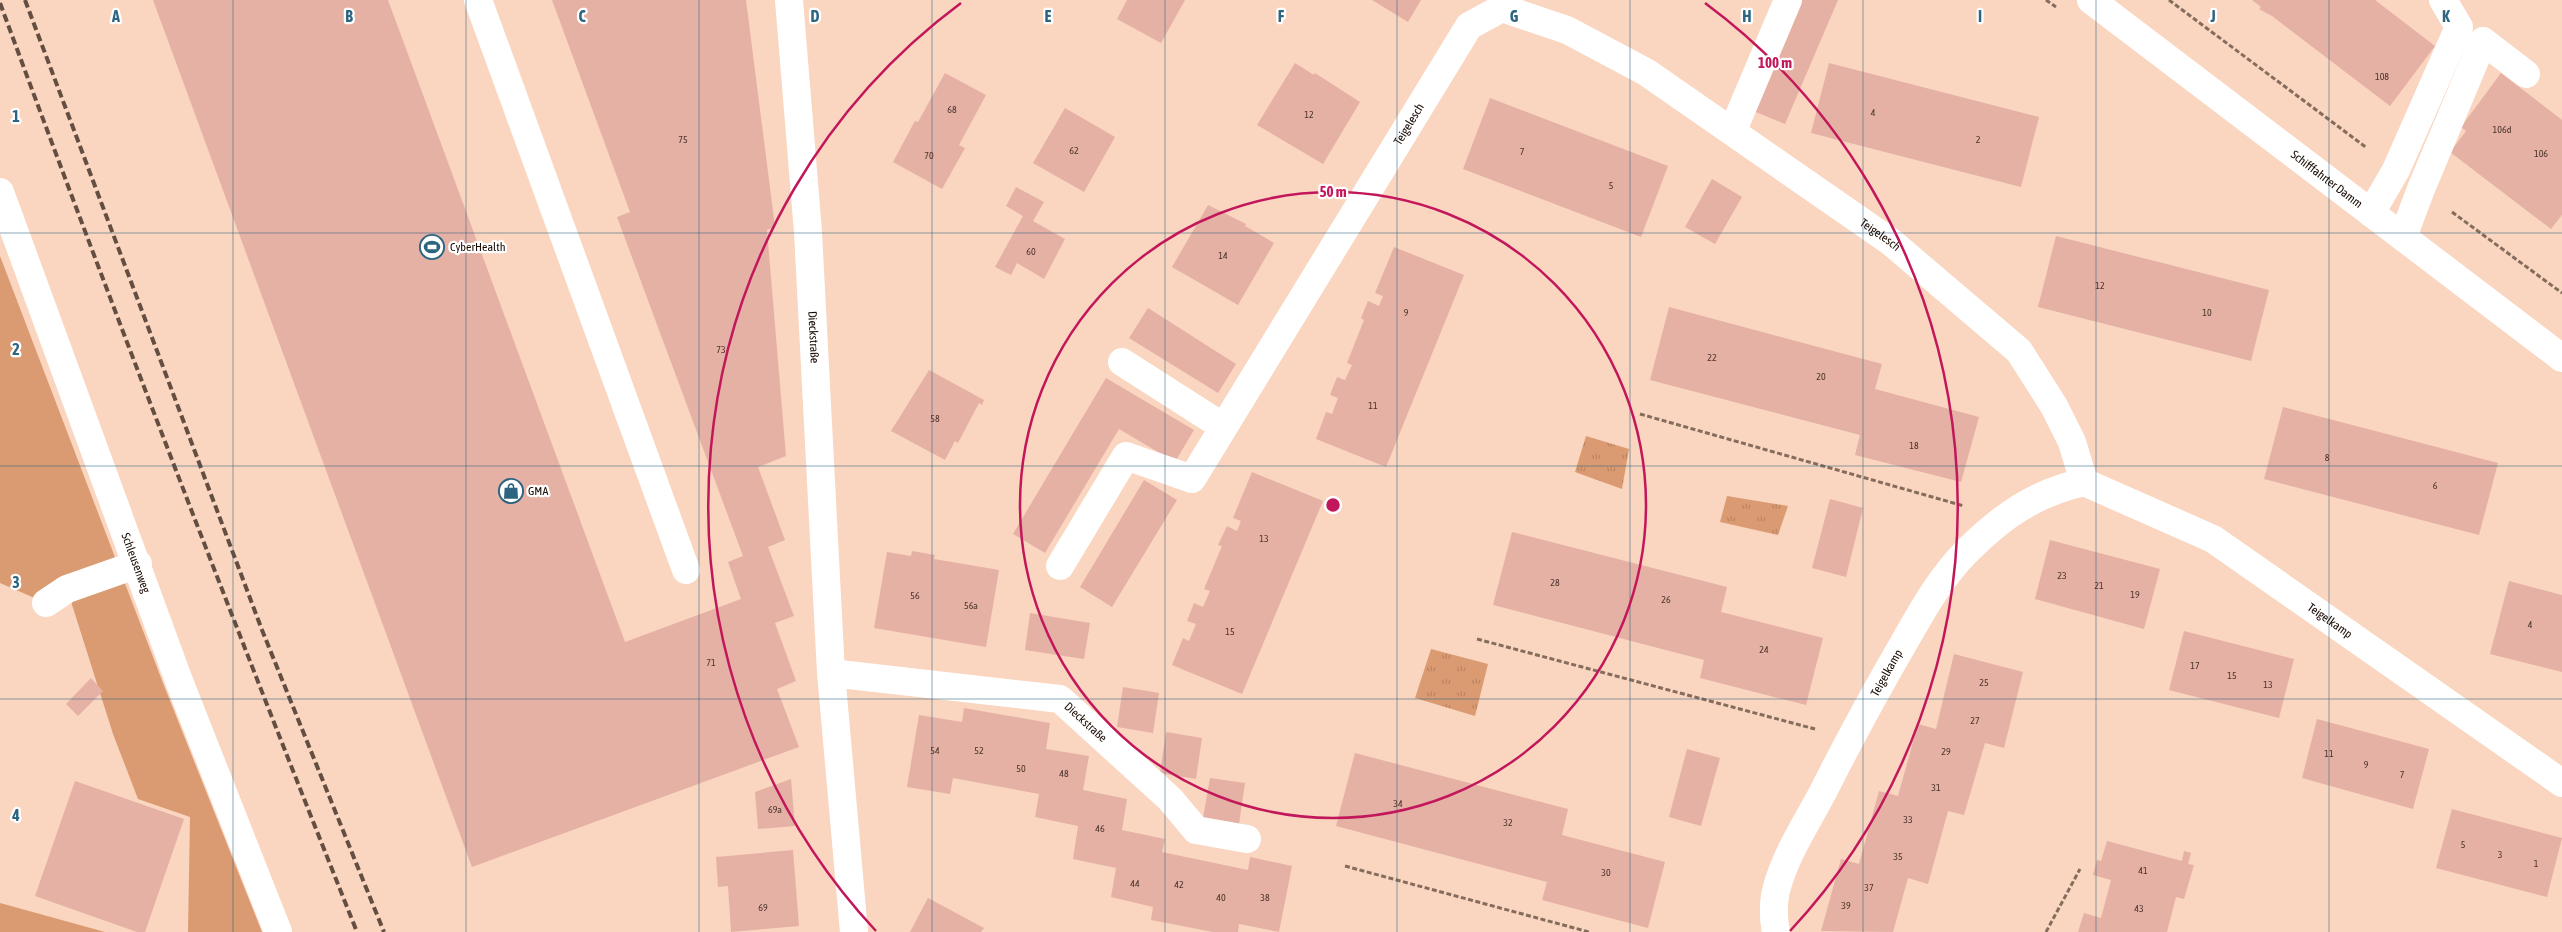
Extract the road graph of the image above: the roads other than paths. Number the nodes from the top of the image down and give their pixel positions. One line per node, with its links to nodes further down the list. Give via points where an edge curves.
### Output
1 (478, 0): 17 (street)
2 (789, 0): 19 (street, Dieckstraße, via 808,232)
3 (1788, 0): 7 (street)
4 (2091, 0): 9 (street, Schifffahrter Damm)
5 (2443, 0): 9 (street, via 2459,27 2396,170)
6 (2526, 74): 10 (street, via 2483,41)
7 (1733, 130): 13 (street, Teigelesch, via 1646,72 1567,30 1502,8 1469,26); 14 (street, Teigelesch, via 1891,242 2019,351 2054,406 2072,442)
8 (0, 192): 15 (street, Schleusenweg)
9 (2371, 213): 10 (street, Schifffahrter Damm)
10 (2403, 237): 11 (street, Schifffahrter Damm)
11 (2562, 358)
12 (1122, 362): 13 (street)
13 (1222, 426): 16 (street, Teigelesch, via 1192,478 1126,456)
14 (2084, 482): 20 (street, Teigelkamp, via 2213,539); 24 (street, Teigelkamp, via 2056,488 2030,500 1993,526 1964,554 1926,604 1866,706 1791,853 1776,888)
15 (138, 564): 18 (street, via 67,589); 22 (street, Schleusenweg)
16 (1060, 566)
17 (686, 570)
18 (46, 603)
19 (831, 673): 21 (street, Dieckstraße, via 1060,699 1170,798 1196,830); 23 (street, Dieckstraße)
20 (2562, 783)
21 (1247, 839)
22 (278, 932)
23 (854, 932)
24 (1776, 932)

